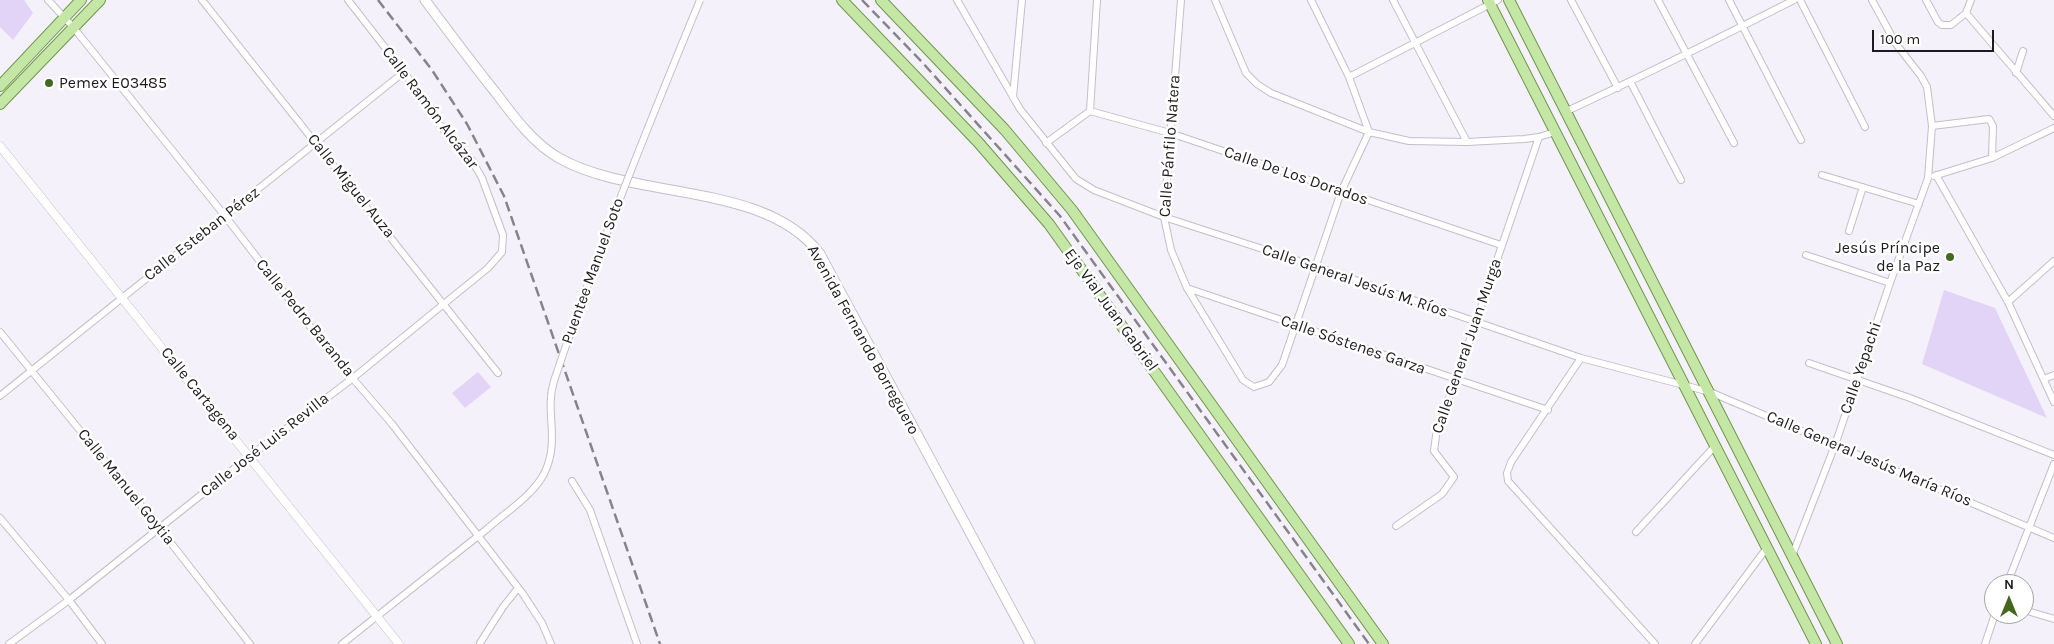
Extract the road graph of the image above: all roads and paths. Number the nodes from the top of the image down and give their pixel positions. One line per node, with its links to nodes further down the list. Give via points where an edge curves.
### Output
1 (48, 0): 28 (street, Calle Pedro Baranda)
2 (80, 0): 28 (main road)
3 (100, 0): 30 (main road)
4 (202, 0): 54 (street, Calle Miguel Auza)
5 (348, 0): 34 (street, Calle Ramón Alcázar)
6 (425, 0): 126 (main road, Avenida Fernando Borreguero, via 515,117 558,157 599,174 745,206 792,226 809,240 820,254)
7 (700, 0): 107 (street, Puentee Manuel Soto, bridge, via 626,181 553,385 553,446 544,472 535,487)
8 (842, 0): 127 (main road, Eje Vial Juan Gabriel, via 978,142 1049,224)
9 (881, 0): 128 (main road, Eje Vial Juan Gabriel, via 1005,130 1072,210)
10 (957, 0): 40 (street, Calle General Jesús M. Ríos)
11 (1022, 0): 40 (street)
12 (1097, 0): 42 (street)
13 (1181, 0): 50 (street, Calle Pánfilo Natera)
14 (1215, 0): 48 (street, via 1246,73 1257,84 1270,93)
15 (1310, 0): 36 (street)
16 (1393, 0): 31 (street)
17 (1509, 0): 43 (main road)
18 (1572, 0): 39 (street)
19 (1658, 0): 33 (street)
20 (1729, 0): 29 (street)
21 (1794, 0): 29 (street)
22 (1800, 0): 46 (street)
23 (1872, 0): 45 (street, Calle Yepachi, via 1896,44 1927,87)
24 (1926, 0): 27 (street, via 1942,25 1951,25)
25 (1971, 0): 27 (street)
26 (1492, 1): 31 (street); 49 (main road)
27 (1966, 14): 35 (street)
28 (64, 19): 30 (street, Calle Pedro Baranda); 38 (main road)
29 (1743, 26): 33 (street); 52 (street)
30 (73, 27): 41 (main road); 66 (street, Calle Pedro Baranda)
31 (1415, 44): 36 (street); 53 (street)
32 (2023, 51): 35 (street)
33 (1687, 52): 37 (street); 56 (street)
34 (404, 72): 54 (street, Calle Esteban Pérez); 70 (street, Calle Ramón Alcázar, via 445,132 480,173 503,235)
35 (2016, 73): 44 (street)
36 (1349, 77): 48 (street)
37 (1631, 83): 39 (street); 62 (street)
38 (0, 86)
39 (1618, 88): 43 (street)
40 (1013, 97): 55 (street, Calle General Jesús M. Ríos)
41 (0, 104)
42 (1090, 110): 50 (street, Calle De Los Dorados); 55 (street)
43 (1567, 112): 92 (main road)
44 (2054, 116)
45 (1932, 126): 58 (street, via 1988,119 1994,126); 61 (street, Calle Yepachi)
46 (1865, 127)
47 (2054, 128): 58 (street)
48 (1369, 132): 53 (street, via 1409,141); 64 (street)
49 (1555, 132): 51 (street); 91 (main road)
50 (1170, 133): 64 (street, Calle De Los Dorados); 67 (street, Calle Pánfilo Natera)
51 (1539, 138): 53 (street); 69 (street, Calle General Juan Murga)
52 (1801, 140)
53 (1467, 142)
54 (316, 143): 66 (street, Calle Esteban Pérez); 78 (street, Calle Miguel Auza)
55 (1046, 143): 67 (street, Calle General Jesús M. Ríos, via 1084,184)
56 (1734, 143)
57 (0, 146): 76 (street, Calle Cartagena)
58 (1992, 158): 60 (street)
59 (1822, 175): 63 (street)
60 (1936, 175): 61 (street); 77 (street)
61 (1928, 178): 65 (street, Calle Yepachi)
62 (1681, 180)
63 (1863, 187): 65 (street); 68 (street)
64 (1341, 192): 69 (street, Calle De Los Dorados); 73 (street)
65 (1919, 204): 74 (street, Calle Yepachi)
66 (225, 216): 76 (street, Calle Esteban Pérez); 87 (street, Calle Pedro Baranda)
67 (1164, 217): 73 (street, Calle General Jesús M. Ríos); 75 (street, Calle Pánfilo Natera, via 1171,250)
68 (1849, 231)
69 (1501, 245): 79 (street, Calle General Juan Murga)
70 (502, 252): 78 (street, Calle José Luis Revilla, via 488,268)
71 (1806, 255): 74 (street)
72 (2054, 261): 77 (street)
73 (1315, 266): 79 (street, Calle General Jesús M. Ríos); 80 (street)
74 (1890, 283): 88 (street, Calle Yepachi)
75 (1187, 288): 80 (street, Calle Sóstenes Garza); 80 (street, Calle Pánfilo Natera, via 1243,380 1254,387 1262,386 1276,375)
76 (122, 297): 84 (street, Calle Esteban Pérez); 99 (street, Calle Cartagena)
77 (2008, 302): 90 (street)
78 (445, 303): 85 (street, Calle Miguel Auza); 87 (street, Calle José Luis Revilla)
79 (1476, 322): 82 (street, Calle General Jesús M. Ríos); 89 (street, Calle General Juan Murga)
80 (1296, 325): 89 (street, Calle Sóstenes Garza)
81 (0, 332): 84 (street, Calle Manuel Goytia)
82 (1581, 358): 91 (street, Calle General Jesús M. Ríos); 95 (street)
83 (1809, 363): 88 (street)
84 (32, 370): 93 (street, Calle Esteban Pérez); 105 (street, Calle Manuel Goytia)
85 (498, 373)
86 (2054, 375): 90 (street)
87 (352, 378): 99 (street, Calle José Luis Revilla); 107 (street, Calle Pedro Baranda, via 392,424)
88 (1857, 379): 96 (street, Calle Yepachi); 98 (street)
89 (1456, 380): 95 (street, Calle Sóstenes Garza); 103 (street, Calle General Juan Murga, via 1434,441 1434,451 1454,477 1442,494)
90 (2044, 380): 94 (street)
91 (1683, 383): 92 (street, Calle General Jesús María Ríos); 97 (main road)
92 (1710, 392): 96 (street, Calle General Jesús María Ríos); 110 (main road)
93 (0, 396)
94 (2054, 402)
95 (1548, 410): 129 (street, via 1511,462 1507,473 1510,486)
96 (1835, 445): 104 (street, Calle General Jesús María Ríos); 110 (street, Calle Yepachi)
97 (1715, 446): 106 (street); 109 (main road)
98 (2054, 455)
99 (250, 456): 105 (street, Calle José Luis Revilla); 115 (street, Calle Cartagena)
100 (2054, 464): 104 (street)
101 (572, 481): 125 (street, via 590,510)
102 (0, 518): 113 (street)
103 (1396, 526)
104 (2029, 527): 108 (street, Calle General Jesús María Ríos); 111 (street)
105 (160, 529): 113 (street, Calle José Luis Revilla); 121 (street, Calle Manuel Goytia)
106 (1636, 532)
107 (478, 537): 112 (street, Calle Pedro Baranda); 115 (street, Puentee Manuel Soto)
108 (2054, 538)
109 (1766, 549): 130 (street); 131 (main road)
110 (1792, 556): 132 (main road)
111 (2011, 574)
112 (518, 588): 118 (street); 124 (street, Calle Pedro Baranda, via 542,623)
113 (69, 600): 119 (street, Calle José Luis Revilla); 120 (street)
114 (2034, 613): 116 (street)
115 (377, 617): 122 (street, Puentee Manuel Soto); 123 (street, Calle Cartagena)
116 (2054, 619)
117 (1992, 624): 133 (street)
118 (480, 642)
119 (9, 644)
120 (102, 644)
121 (250, 644)
122 (342, 644)
123 (399, 644)
124 (551, 644)
125 (637, 644)
126 (1030, 644)
127 (1349, 644)
128 (1383, 644)
129 (1656, 644)
130 (1695, 644)
131 (1816, 644)
132 (1837, 644)
133 (1984, 644)

